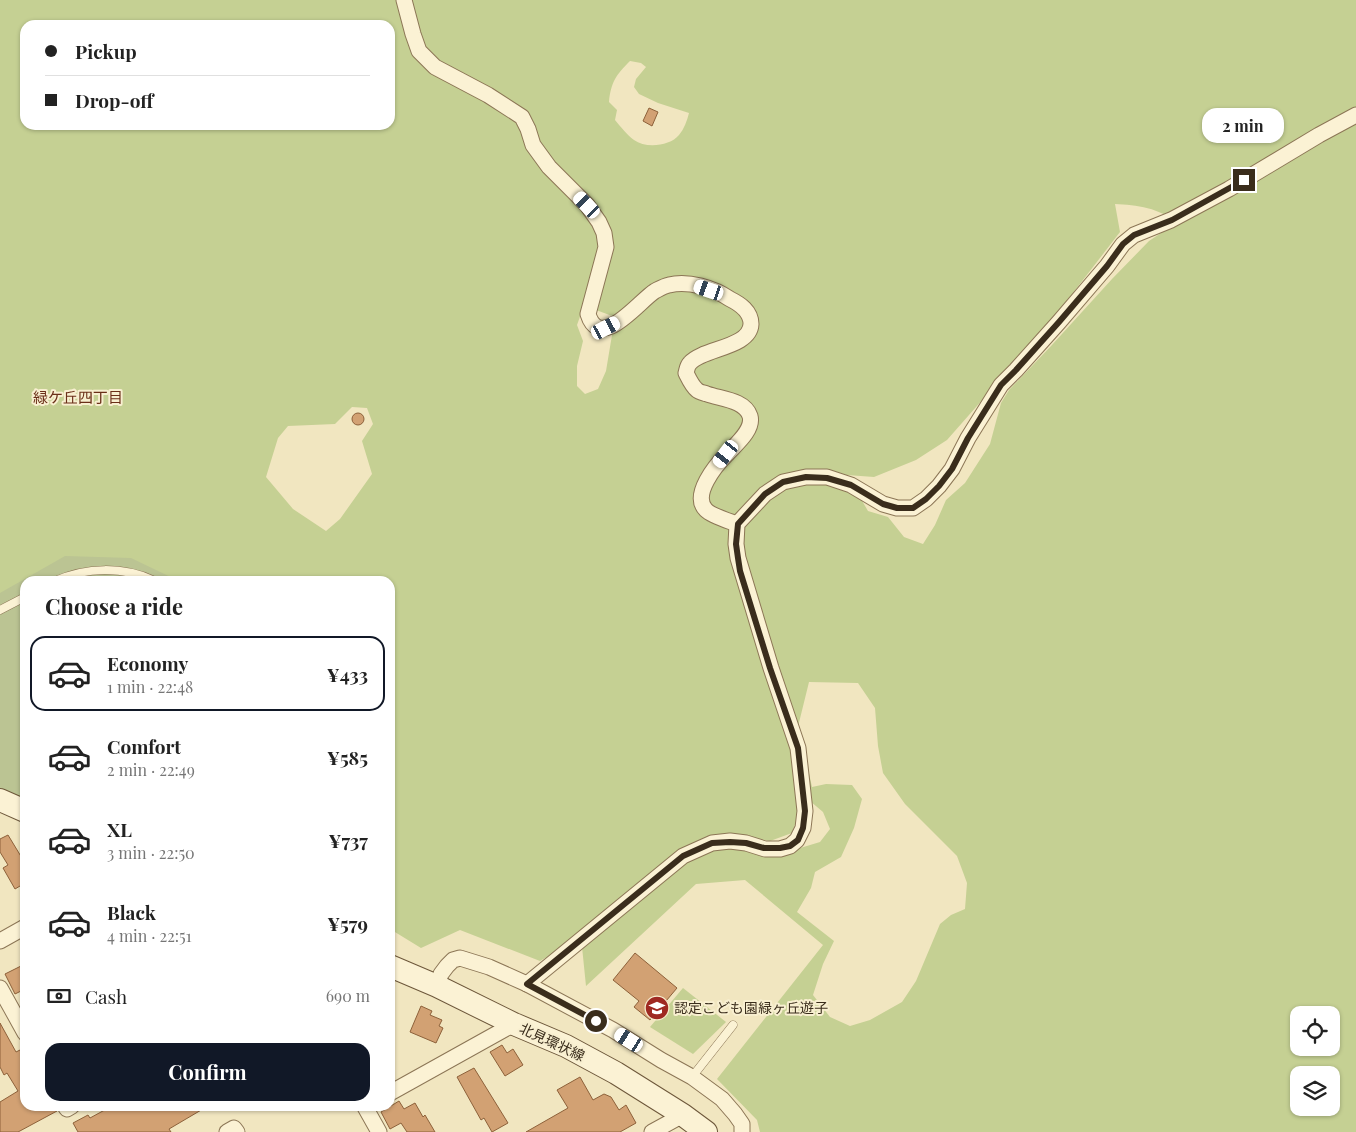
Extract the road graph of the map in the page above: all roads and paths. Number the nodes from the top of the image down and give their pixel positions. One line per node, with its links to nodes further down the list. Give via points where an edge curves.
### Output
1 (404, 0): 3 (street, via 419,51 435,67 522,117 533,145 549,167 568,184 599,222 606,247 588,314 591,323 598,328 606,328 632,313 654,291 681,283 694,284 724,295 742,305 750,315 747,335 695,359 688,364 686,373 697,390 739,403 751,418 742,439 711,474 701,495 705,510)
2 (1356, 115): 3 (street, via 1229,189 1172,220 1134,235 1123,244 1059,322 1001,385 952,469 939,486 913,508 883,504 851,485 827,478 806,477 783,482 765,494)
3 (738, 524): 11 (street, via 736,544 740,571 798,748 805,811 798,840 780,848 712,843 683,856)
4 (66, 576): 5 (lane, via 110,570)
5 (144, 576)
6 (20, 600): 7 (lane)
7 (0, 610)
8 (20, 930): 9 (street)
9 (0, 941)
10 (395, 968): 12 (main road, 北見環状線)
11 (527, 984): 12 (street, via 460,958 446,966); 18 (street)
12 (437, 986): 15 (main road, 北見環状線)
13 (0, 988): 14 (street)
14 (5, 1007): 17 (street)
15 (514, 1024): 19 (street); 21 (main road, 北見環状線, via 583,1055)
16 (733, 1025): 18 (lane)
17 (20, 1026)
18 (692, 1077): 27 (street, via 736,1114 742,1124)
19 (395, 1090)
20 (367, 1111): 24 (street)
21 (683, 1115): 25 (street); 26 (main road, 北見環状線)
22 (226, 1132): 23 (street, via 234,1128)
23 (237, 1132)
24 (379, 1132)
25 (652, 1132)
26 (706, 1132)
27 (742, 1132)

